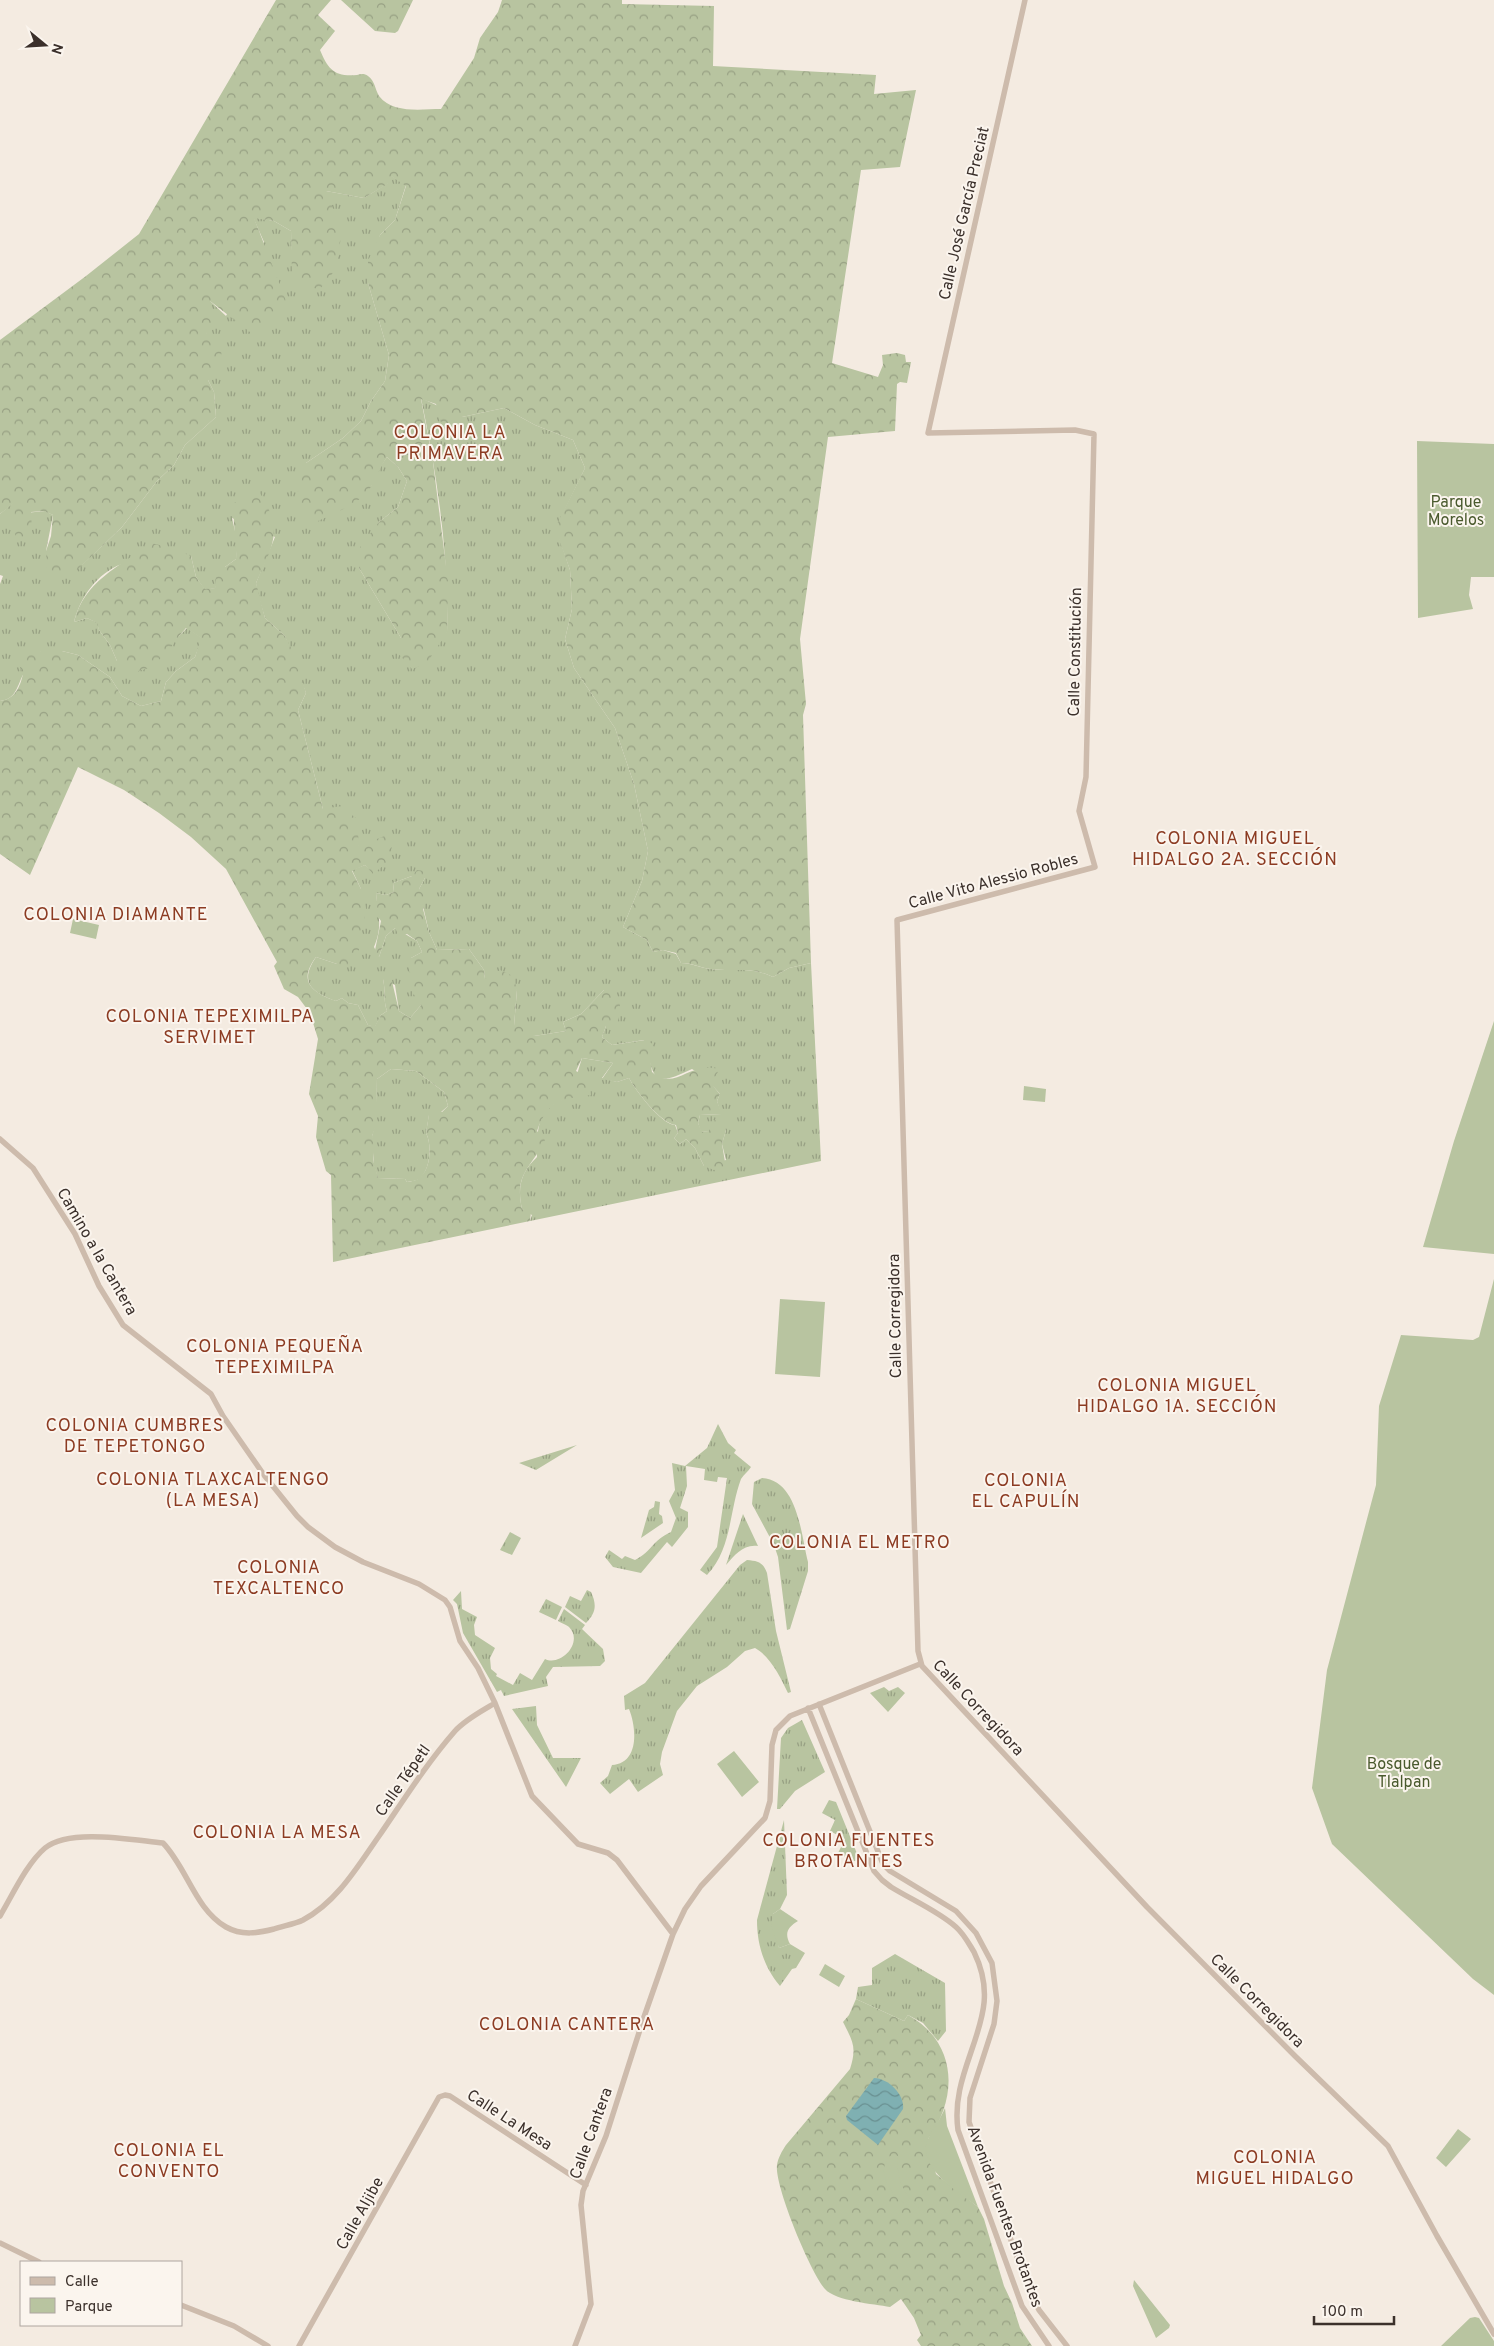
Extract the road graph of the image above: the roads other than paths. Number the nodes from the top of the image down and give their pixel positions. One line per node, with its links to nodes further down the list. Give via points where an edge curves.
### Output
1 (1025, 0): 2 (street, Calle José García Preciat, via 928,433 1067,430)
2 (1094, 434): 3 (street, Calle Constitución, via 1086,777 1078,811)
3 (1096, 867): 4 (street, Calle Vito Alessio Robles)
4 (897, 920): 6 (street, Calle Corregidora, via 913,1545)
5 (0, 1139): 7 (street, Camino a la Cantera, via 39,1176 75,1234 99,1286 123,1324 211,1394 264,1475 308,1528 363,1562 419,1584 445,1600 460,1641)
6 (920, 1664): 8 (street, Calle Cantera); 19 (street, Calle Corregidora, via 1141,1900 1393,2152 1436,2236)
7 (495, 1703): 12 (street, Calle Tépetl, via 457,1730 350,1876 333,1896 302,1920 258,1933 227,1928 214,1919 163,1843 105,1836 64,1840 45,1848); 13 (street, Camino a la Cantera, via 532,1796 578,1844 608,1853 617,1860)
8 (819, 1704): 9 (street, Calle Cantera); 10 (street, Avenida Fuentes Brotantes)
9 (808, 1708): 11 (street, Avenida Fuentes Brotantes); 13 (street, Calle Cantera, via 781,1722 773,1736 770,1801 765,1818 701,1886)
10 (862, 1813): 11 (street); 24 (street, Avenida Fuentes Brotantes, via 883,1864 968,1922 992,1964 996,2015 970,2098 970,2128 1028,2288 1039,2310)
11 (851, 1816): 23 (street, Avenida Fuentes Brotantes, via 874,1871 882,1880 954,1925 976,1958 984,1980 984,2005 960,2087 958,2130 1022,2306)
12 (0, 1916)
13 (673, 1934): 15 (street, Calle Cantera, via 606,2136)
14 (444, 2094): 15 (street, Calle La Mesa); 21 (street, Calle Aljibe, via 439,2097)
15 (586, 2184): 22 (street, Calle Cantera, via 581,2205 591,2304)
16 (0, 2243): 17 (street)
17 (37, 2261)
18 (182, 2305): 20 (street, via 234,2326)
19 (1494, 2334)
20 (268, 2346)
21 (299, 2346)
22 (576, 2346)
23 (1049, 2346)
24 (1067, 2346)

